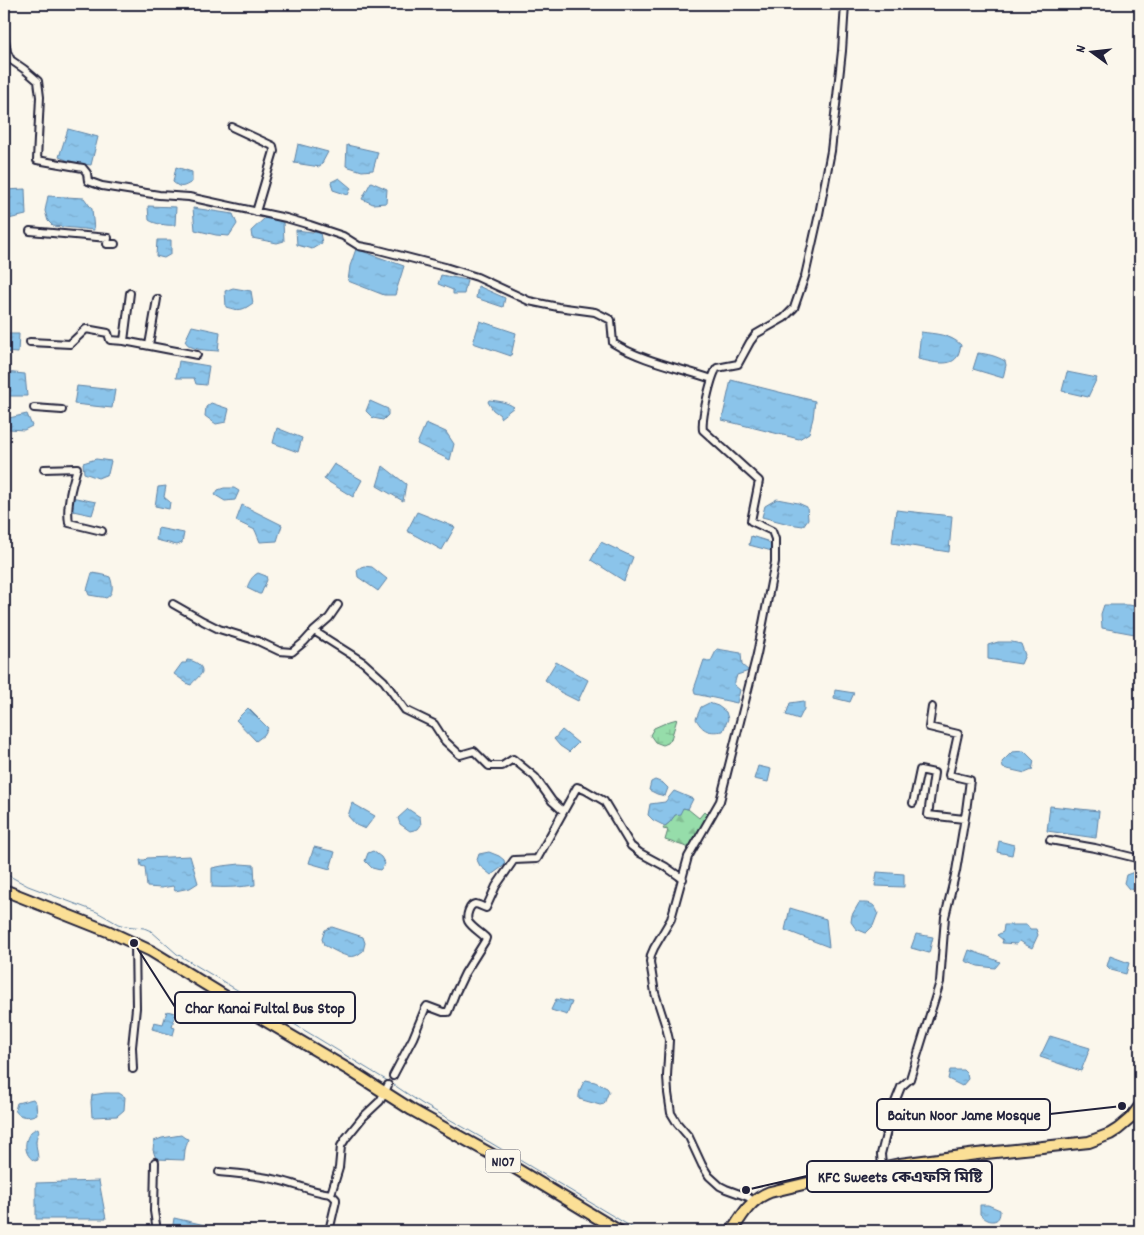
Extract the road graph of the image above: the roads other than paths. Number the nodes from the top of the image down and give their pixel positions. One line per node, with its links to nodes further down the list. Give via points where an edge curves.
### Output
1 (845, 4): 13 (street, via 831,151 805,276 794,308 784,318 756,334 738,364 718,368)
2 (4, 35): 4 (street, via 11,60 38,81 37,160 83,168 88,181 102,186 190,197)
3 (232, 127): 4 (street, via 274,146)
4 (256, 212): 13 (street, via 310,225 343,236 359,246 477,277 529,301 595,312 611,320 613,343 617,346)
5 (30, 231): 6 (street, via 108,238 107,244)
6 (115, 244)
7 (130, 293): 9 (street)
8 (157, 299): 11 (street)
9 (124, 341): 10 (street, via 110,340 108,333 86,329 70,344); 11 (street)
10 (30, 342)
11 (149, 346): 12 (street)
12 (197, 355)
13 (712, 379): 27 (street, via 703,430 758,480 751,521 772,530 776,550 757,654 720,801 692,850)
14 (34, 408): 15 (street)
15 (62, 410)
16 (44, 470): 17 (street, via 77,468 67,514 69,523)
17 (102, 531)
18 (173, 604): 20 (street, via 203,622 278,651 292,652)
19 (338, 604): 20 (street, via 330,618)
20 (314, 631): 23 (street, via 362,662 384,681 405,710 434,724 460,755 474,750 489,766 502,766 513,759 535,776)
21 (932, 706): 24 (street, via 929,727 958,734 949,775 970,780)
22 (913, 803): 24 (street, via 920,770 934,774 928,814)
23 (563, 811): 27 (street, via 577,788 585,790 604,801 631,846); 31 (street, via 537,859 514,860 486,908 475,904 469,909 468,921 486,938 485,941 465,973 448,1012 427,1006)
24 (964, 819): 35 (street, via 945,917 940,982 910,1079 902,1087 893,1107 881,1154)
25 (1050, 840): 26 (street)
26 (1140, 859)
27 (683, 879): 38 (street, via 671,919 654,948 650,962 669,1040 667,1076 672,1113 689,1137 709,1176 720,1186 748,1196)
28 (4, 890): 29 (highway, N107)
29 (135, 943): 30 (street); 32 (highway, N107)
30 (133, 1069)
31 (393, 1076)
32 (387, 1089): 37 (street, via 341,1146); 41 (highway, N107, via 446,1129)
33 (1140, 1106): 35 (highway, via 1118,1129 1089,1142)
34 (155, 1162): 39 (street)
35 (882, 1167): 38 (highway, via 778,1189)
36 (219, 1172): 37 (street, via 278,1180)
37 (331, 1194): 40 (street, via 336,1201)
38 (753, 1202): 42 (highway)
39 (157, 1231)
40 (329, 1231)
41 (619, 1231)
42 (732, 1231)

